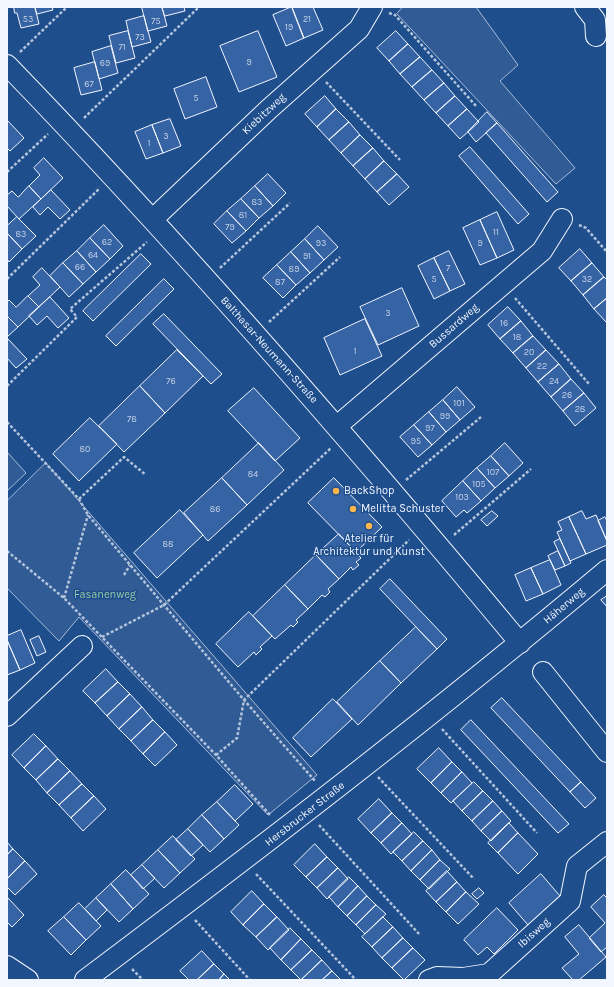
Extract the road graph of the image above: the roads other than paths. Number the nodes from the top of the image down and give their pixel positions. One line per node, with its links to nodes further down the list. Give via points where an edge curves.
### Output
1 (585, 7): 3 (street, via 595,20)
2 (380, 10): 6 (street, Kiebitzweg, via 314,69)
3 (596, 36)
4 (12, 60): 6 (street, Balthasar-Neumann-Straße, via 61,122)
5 (562, 219): 7 (street, Bussardweg, via 542,251)
6 (157, 224): 7 (street, Balthasar-Neumann-Straße)
7 (341, 430): 9 (street, Balthasar-Neumann-Straße)
8 (607, 570): 9 (street, Häherweg)
9 (520, 643): 17 (street, Hersbrucker Straße, via 284,831)
10 (82, 646): 12 (street)
11 (543, 672): 13 (street)
12 (7, 716)
13 (607, 752)
14 (607, 842): 18 (street, Ibisweg, via 577,866 570,900 489,974 463,978 437,977)
15 (7, 966): 16 (street)
16 (28, 980)
17 (86, 980)
18 (429, 980)

